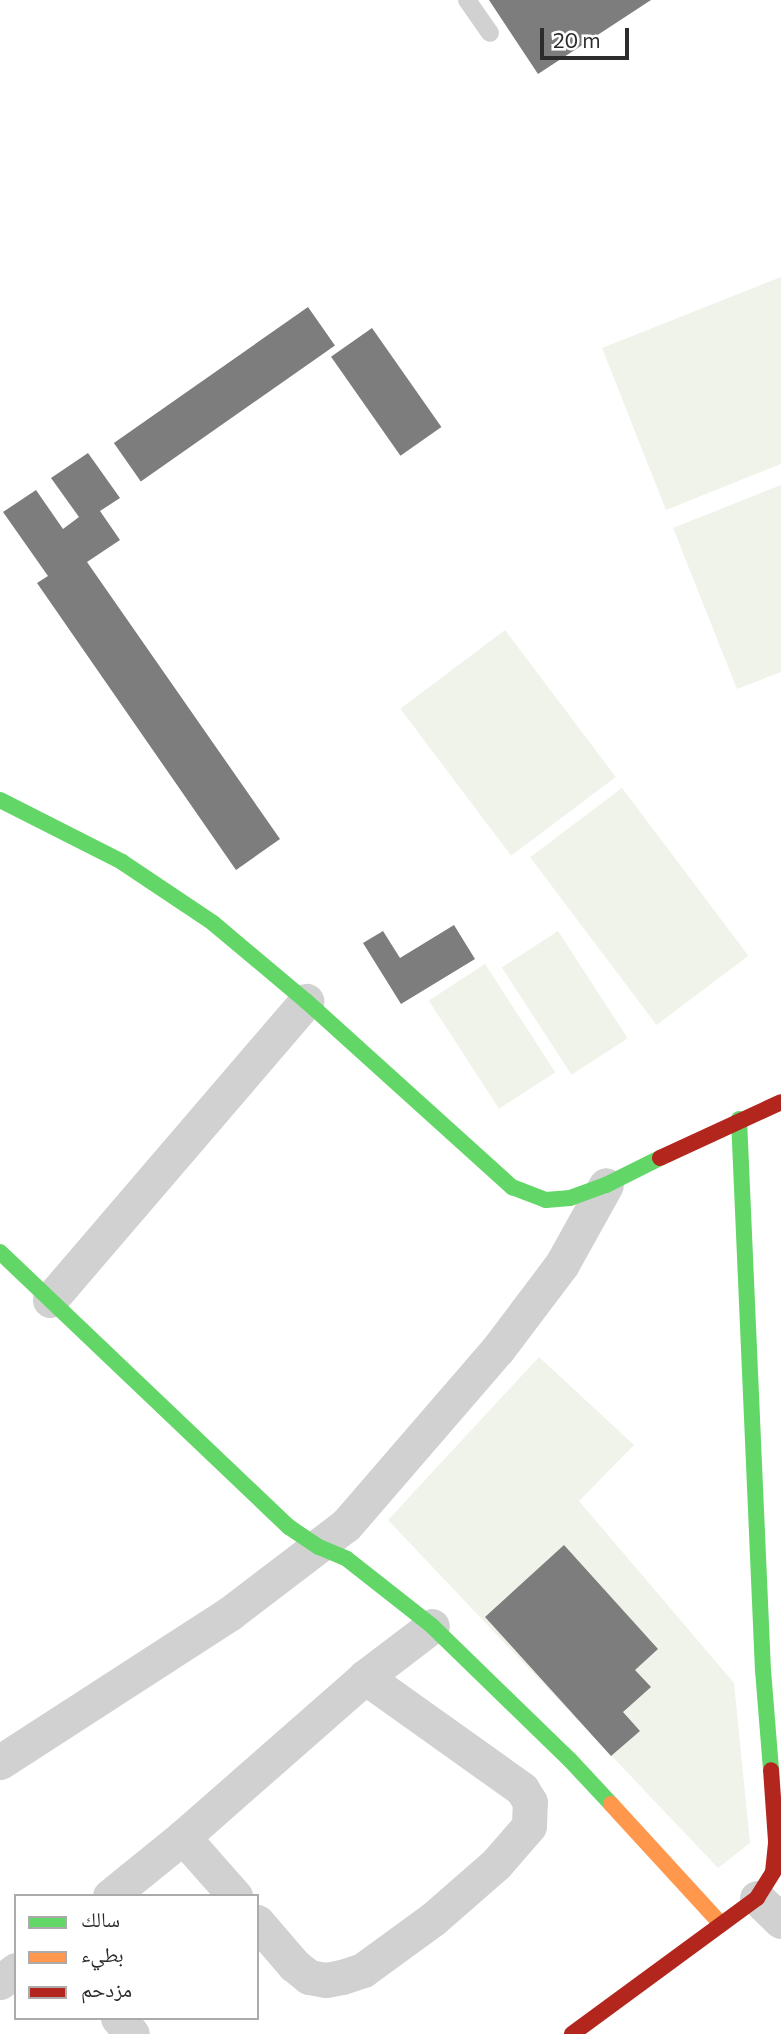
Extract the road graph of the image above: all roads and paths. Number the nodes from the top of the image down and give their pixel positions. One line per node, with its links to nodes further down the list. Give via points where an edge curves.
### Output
1 (467, 0): 2 (lane)
2 (490, 33)
3 (0, 800): 4 (street, via 122,862 213,923)
4 (306, 1001): 7 (street, via 512,1187 546,1200 570,1198); 9 (street)
5 (781, 1102): 6 (street)
6 (739, 1119): 7 (street); 12 (street)
7 (607, 1185): 10 (street, via 562,1264 498,1349 346,1525)
8 (0, 1252): 9 (street)
9 (50, 1300): 10 (street, via 289,1527)
10 (319, 1547): 11 (street, via 347,1559); 14 (street, via 229,1614)
11 (432, 1626): 13 (street); 20 (street, via 570,1760)
12 (772, 1671): 18 (street, via 776,1841)
13 (365, 1677): 15 (street); 19 (street, via 522,1789 530,1802 529,1826 496,1864 433,1919 363,1969 342,1977 309,1977)
14 (0, 1762)
15 (183, 1837): 16 (street); 17 (street)
16 (112, 1894)
17 (233, 1894)
18 (769, 1910): 20 (street)
19 (259, 1924)
20 (721, 1924): 23 (street)
21 (120, 2020): 22 (street)
22 (132, 2034)
23 (572, 2034)

